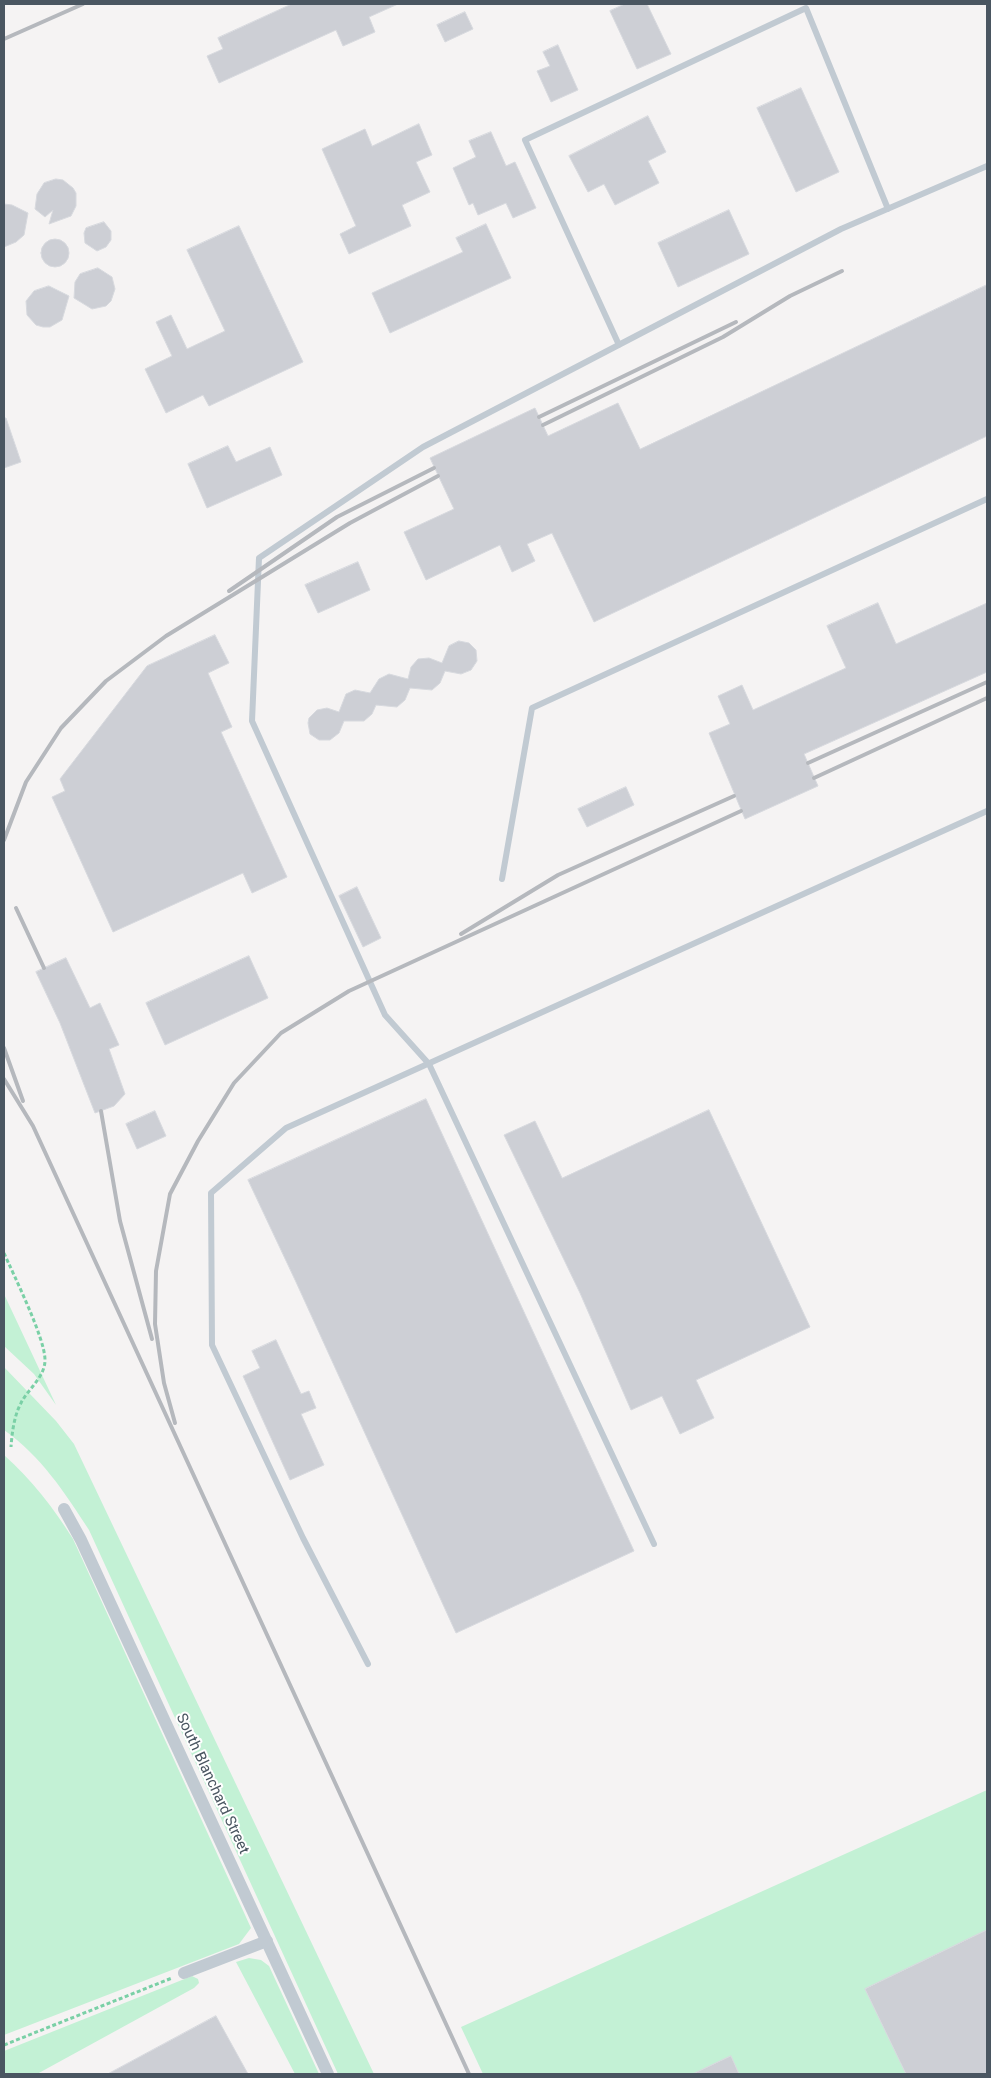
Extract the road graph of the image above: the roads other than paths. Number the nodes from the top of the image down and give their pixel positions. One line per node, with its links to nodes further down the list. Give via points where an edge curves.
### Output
1 (987, 166): 2 (lane)
2 (888, 209): 3 (lane, via 841,229); 3 (lane, via 806,8 525,140)
3 (619, 345): 7 (lane, via 423,447 260,558 252,721 385,1015)
4 (987, 499): 6 (lane, via 532,708)
5 (987, 811): 7 (lane)
6 (502, 879)
7 (429, 1064): 9 (lane); 10 (lane, via 286,1128 211,1193 212,1345 302,1538)
8 (64, 1509): 11 (street, South Blanchard Street)
9 (654, 1544)
10 (368, 1664)
11 (267, 1941): 12 (street); 13 (street, South Blanchard Street)
12 (184, 1973)
13 (328, 2074)

